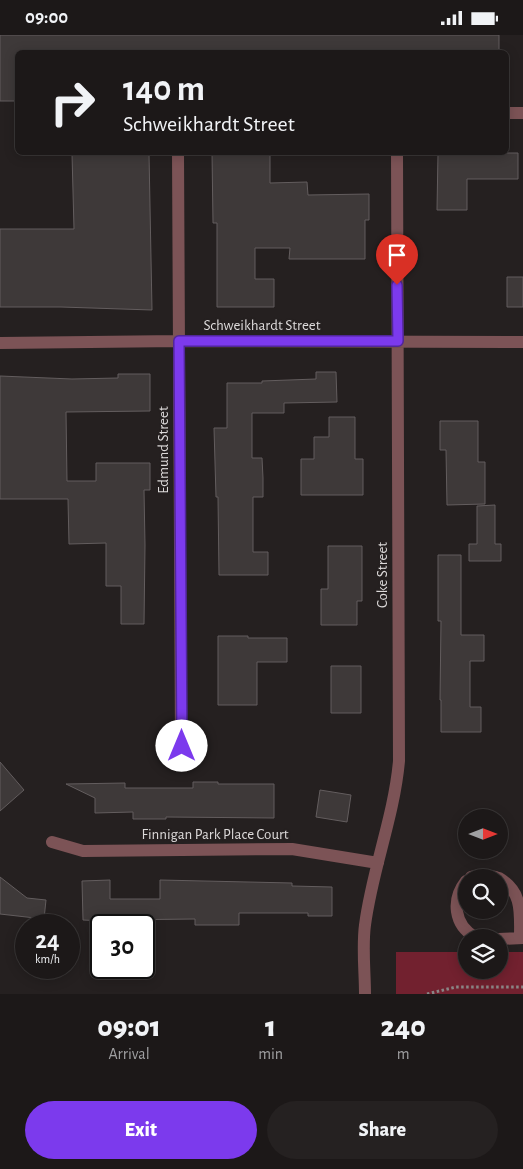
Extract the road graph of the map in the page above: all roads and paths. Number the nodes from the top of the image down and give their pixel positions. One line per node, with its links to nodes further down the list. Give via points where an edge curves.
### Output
1 (509, 113): 2 (street)
2 (523, 113)
3 (178, 155): 5 (street, Edmund Street)
4 (397, 155): 6 (street, Coke Street)
5 (179, 341): 6 (street, Schweikhardt Street); 8 (street, Schweikhardt Street); 9 (street, Edmund Street)
6 (398, 341): 7 (street, Schweikhardt Street); 11 (street, Coke Street, via 399,761 397,788)
7 (523, 342)
8 (0, 343)
9 (182, 746)
10 (52, 842): 11 (street, Finnigan Park Place Court, via 83,851 292,849)
11 (378, 863): 19 (street, Coke Street, via 365,927)
12 (508, 885): 15 (street, via 518,897)
13 (458, 902): 14 (street)
14 (458, 918)
15 (521, 938): 16 (street)
16 (508, 939)
17 (523, 987): 18 (path, via 456,987)
18 (437, 993): 20 (path)
19 (366, 994)
20 (427, 994)

